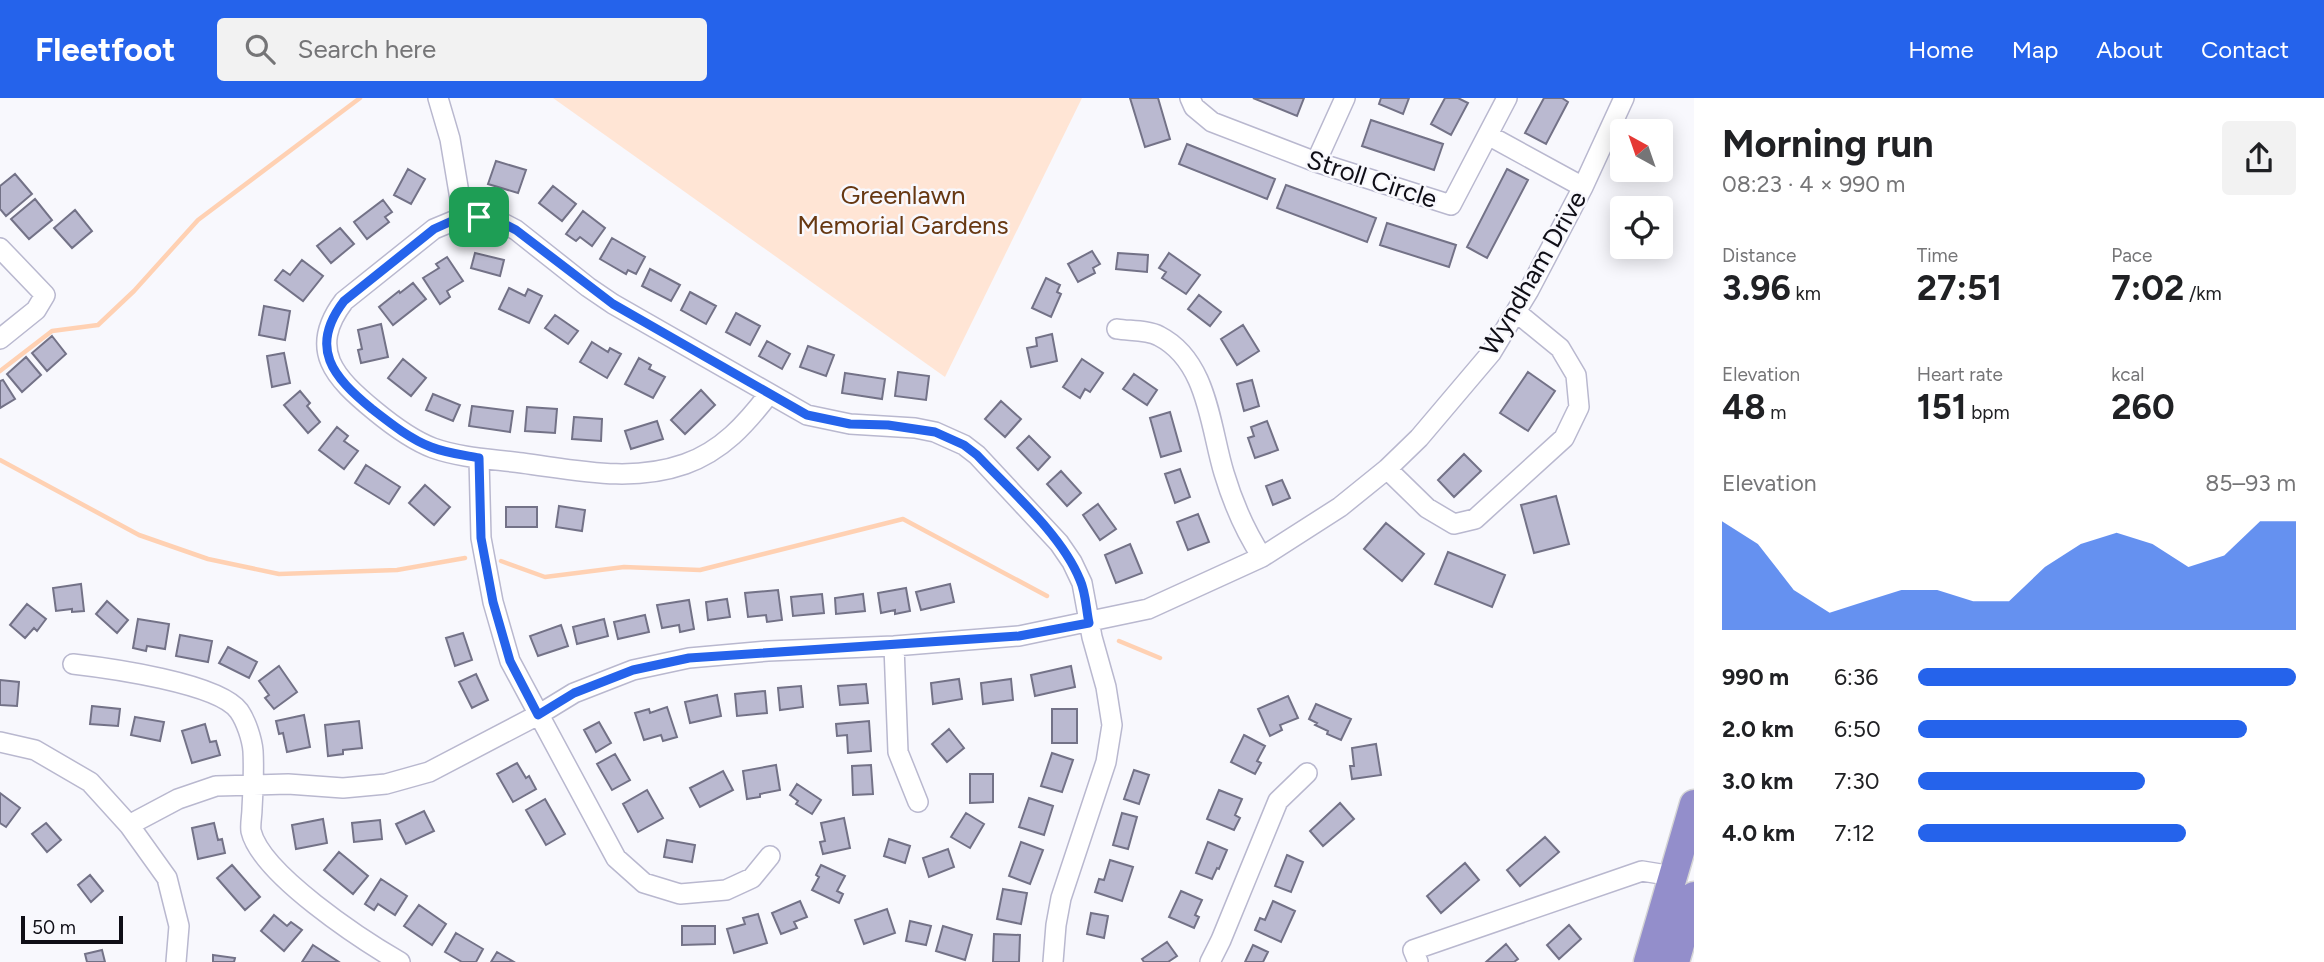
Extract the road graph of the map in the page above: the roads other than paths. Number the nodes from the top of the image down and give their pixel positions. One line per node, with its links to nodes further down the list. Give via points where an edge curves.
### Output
1 (438, 98): 9 (street)
2 (1190, 98): 7 (street, Stroll Circle, via 1212,122)
3 (1345, 98): 7 (street)
4 (1507, 98): 6 (street, Stroll Circle)
5 (1624, 98): 8 (street, Wyndham Drive)
6 (1488, 135): 7 (street, Stroll Circle, via 1451,205); 8 (street)
7 (1316, 162)
8 (1583, 187): 11 (street, Wyndham Drive)
9 (463, 216): 14 (street, via 495,219 516,230 613,304); 15 (street, via 434,229 344,301 327,330 326,346 334,371 348,389 383,418 431,447)
10 (0, 247): 13 (street, via 45,295 36,310)
11 (1516, 312): 16 (street, Wyndham Drive, via 1491,353); 16 (street, via 1560,348 1576,375 1579,407 1564,438 1475,519 1454,524 1427,508)
12 (1117, 328): 17 (street, via 1158,335 1188,359 1204,396 1224,474 1245,530)
13 (0, 339)
14 (769, 394): 15 (street, via 729,439 710,453 666,471 618,475); 18 (street, via 827,421 925,430 971,450 1072,562 1082,583)
15 (479, 458): 21 (street, via 481,538 493,602 510,661)
16 (1387, 469): 17 (street, Wyndham Drive, via 1340,507)
17 (1262, 557): 18 (street, Wyndham Drive, via 1148,609)
18 (1089, 623): 19 (street, Wyndham Drive, via 1019,636); 33 (street, via 1106,687 1111,739 1062,898)
19 (894, 646): 21 (street, Wyndham Drive, via 689,658 633,670 574,693); 25 (street, via 898,752)
20 (73, 664): 24 (street, via 163,680 224,698 239,710 247,728 253,750)
21 (538, 715): 24 (street, Wyndham Drive, via 429,772 386,784); 28 (street, via 617,858 644,883 680,894 726,890 752,878)
22 (0, 742): 27 (street, via 35,750 90,782)
23 (1307, 773): 34 (street, via 1278,801)
24 (251, 786): 27 (street, Wyndham Drive, via 216,786 167,804); 32 (street, via 251,831 269,864 325,913)
25 (918, 802)
26 (1694, 804): 29 (highway)
27 (129, 825): 31 (street, via 167,878 179,926)
28 (770, 856)
29 (1673, 876): 35 (street, via 1642,871 1413,950); 36 (highway)
30 (1694, 896): 37 (highway)
31 (176, 962)
32 (400, 962)
33 (1054, 962)
34 (1210, 962)
35 (1418, 962)
36 (1648, 962)
37 (1675, 962)

